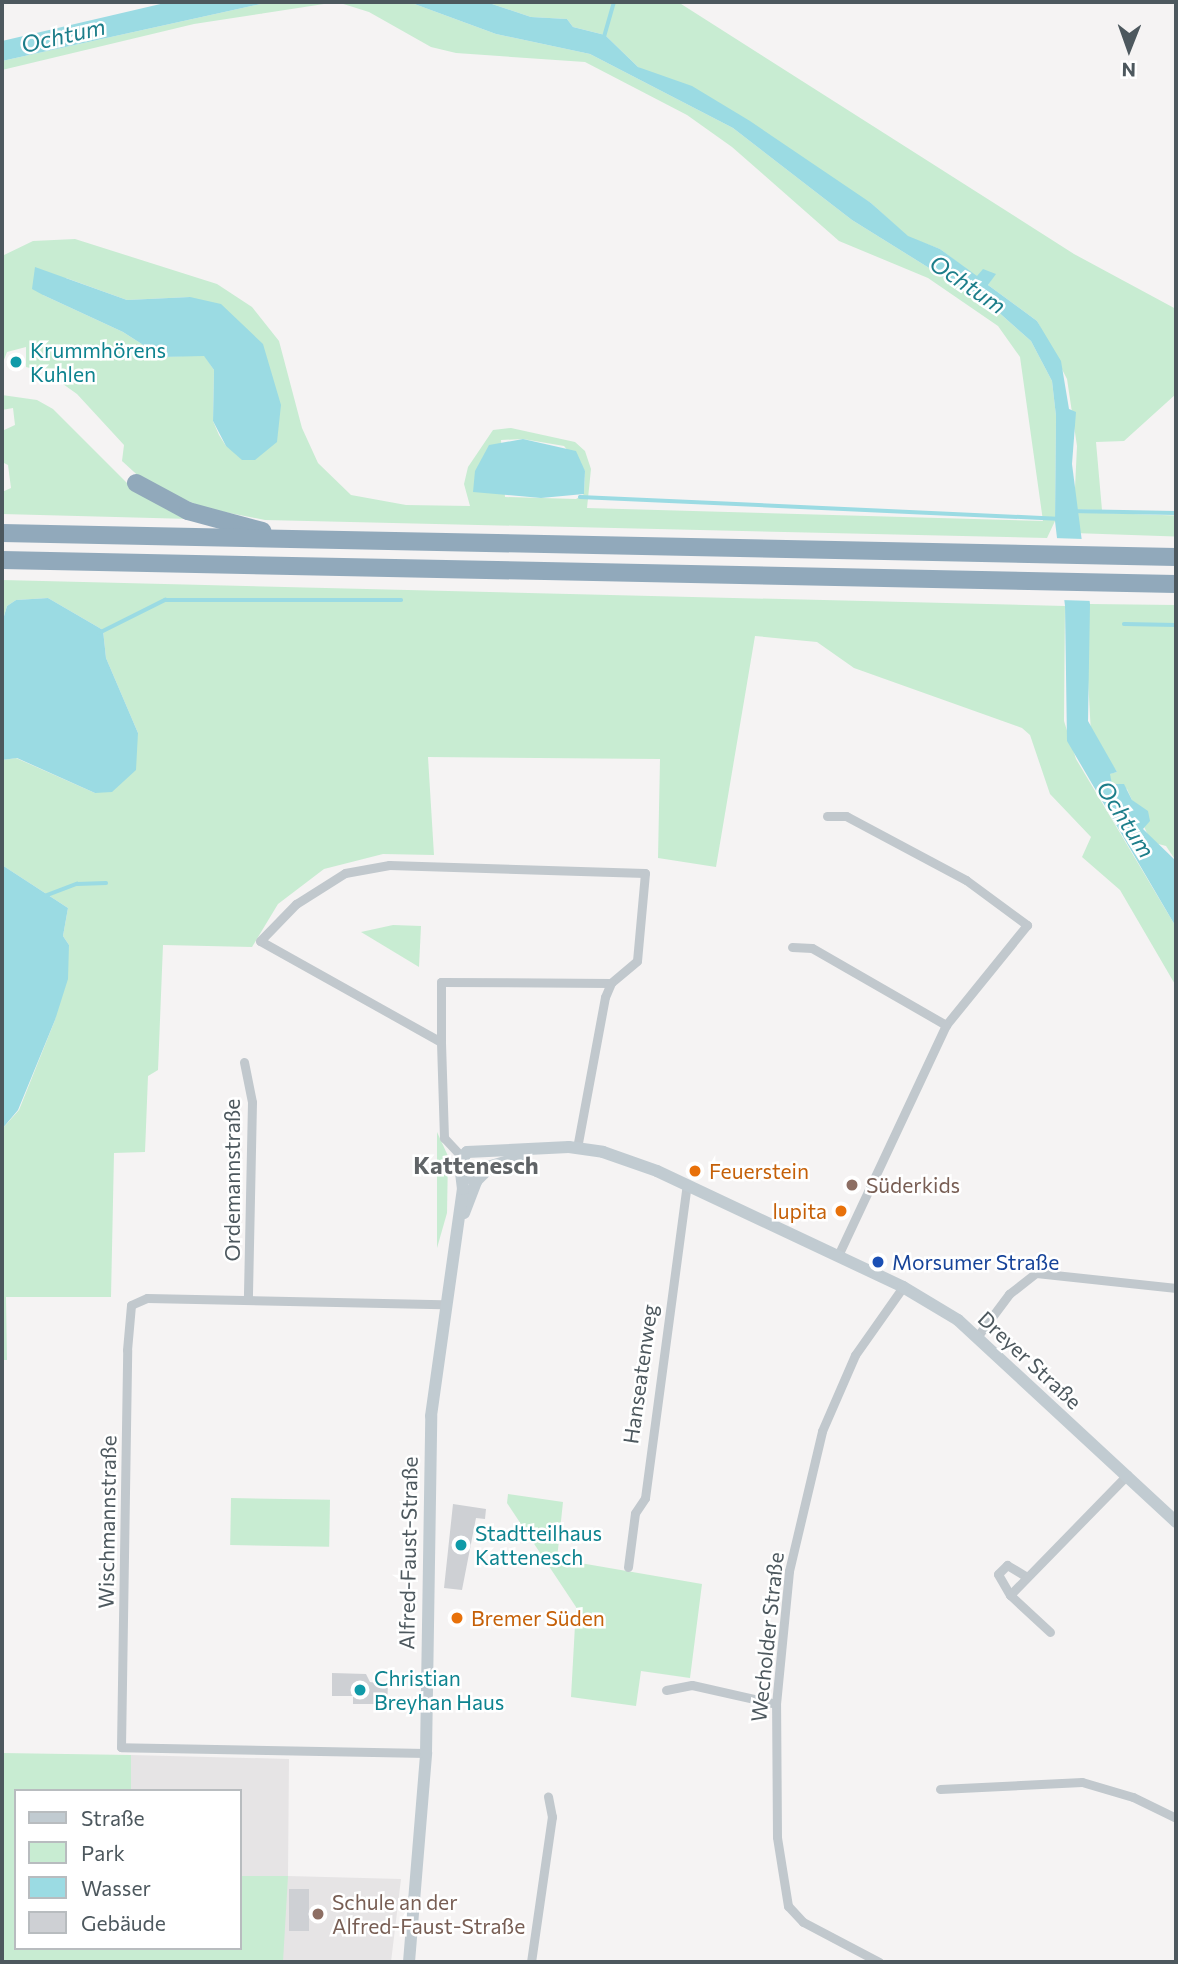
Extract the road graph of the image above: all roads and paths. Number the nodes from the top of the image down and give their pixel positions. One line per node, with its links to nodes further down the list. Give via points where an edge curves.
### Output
1 (136, 483): 3 (highway, via 188,511)
2 (2, 533): 3 (highway)
3 (300, 540): 4 (highway)
4 (1176, 557)
5 (2, 560): 6 (highway)
6 (1176, 584)
7 (827, 816): 10 (street, via 846,816 965,880 1027,925)
8 (792, 947): 10 (street, via 812,947)
9 (611, 983): 11 (street, via 441,982); 11 (street, via 637,961 645,873 554,867 367,867 314,890 260,942); 13 (street, via 593,1044)
10 (946, 1024): 20 (street)
11 (441, 1042): 14 (street, via 444,1138)
12 (244, 1062): 23 (street, Ordemannstraße, via 252,1102)
13 (577, 1148): 15 (street); 18 (street, via 622,1158)
14 (462, 1157): 15 (street, via 474,1150); 16 (street, Alfred-Faust-Straße)
15 (489, 1160): 17 (street, Alfred-Faust-Straße)
16 (462, 1174): 17 (street); 19 (street, Alfred-Faust-Straße)
17 (477, 1181): 19 (street, Alfred-Faust-Straße)
18 (687, 1185): 20 (street); 28 (street, Hanseatenweg, via 645,1498 635,1513)
19 (458, 1231): 24 (street, Alfred-Faust-Straße)
20 (838, 1256): 21 (street, Dreyer Straße)
21 (903, 1287): 25 (street, Dreyer Straße); 33 (street, Wecholder Straße, via 855,1355 822,1431 789,1571)
22 (1176, 1288): 25 (street, via 1036,1273 1009,1294)
23 (248, 1299): 24 (street, Wischmannstraße); 34 (street, Wischmannstraße, via 147,1298 131,1305 121,1747)
24 (442, 1304): 34 (street, Alfred-Faust-Straße, via 427,1490)
25 (977, 1337): 26 (street, Dreyer Straße)
26 (1127, 1475): 27 (street, Dreyer Straße); 29 (street)
27 (1176, 1522)
28 (628, 1567)
29 (1027, 1577): 30 (street); 30 (street, via 1007,1565 998,1574)
30 (1010, 1595): 31 (street)
31 (1050, 1632)
32 (666, 1690): 33 (street, via 692,1685)
33 (776, 1703): 40 (street, Wecholder Straße, via 777,1838 788,1906 803,1922)
34 (426, 1753): 38 (street, Alfred-Faust-Straße)
35 (940, 1789): 37 (street, via 1082,1782 1133,1797)
36 (548, 1796): 39 (street, via 552,1817)
37 (1176, 1818)
38 (409, 1962)
39 (531, 1962)
40 (879, 1962)

